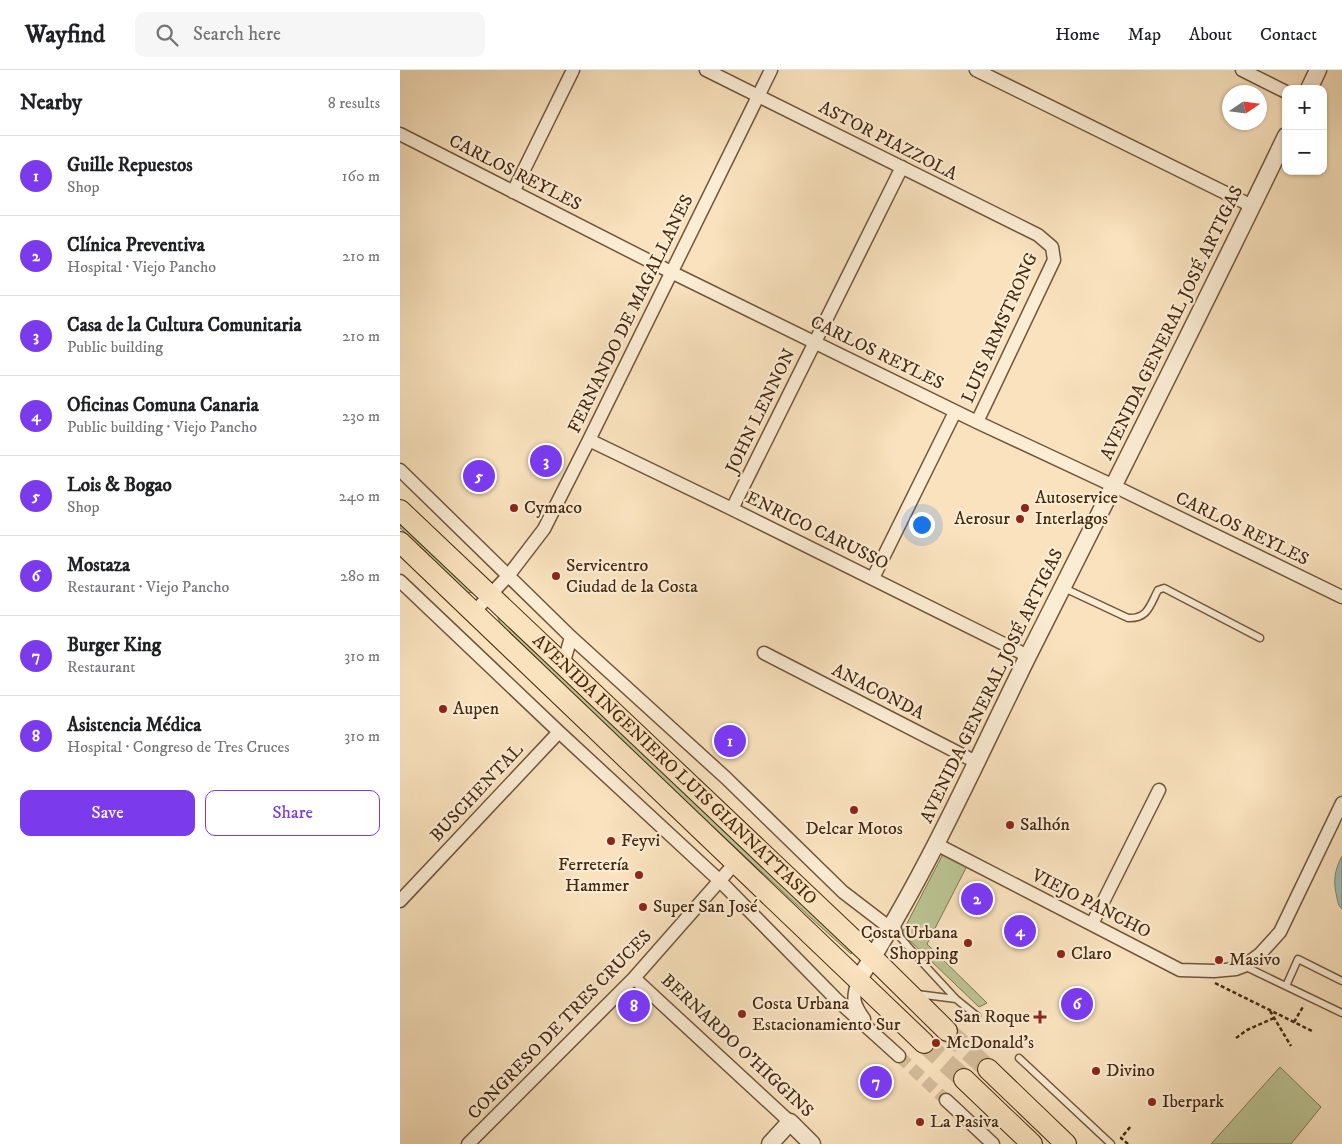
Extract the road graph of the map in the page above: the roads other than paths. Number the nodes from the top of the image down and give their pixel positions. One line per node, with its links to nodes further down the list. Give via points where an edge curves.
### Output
1 (573, 70): 13 (street)
2 (706, 70): 9 (street, ASTOR PIAZZOLA)
3 (771, 70): 9 (street, FERNANDO DE MAGALLANES)
4 (976, 70): 14 (street)
5 (1242, 70): 8 (street)
6 (1318, 70): 7 (street)
7 (1311, 85)
8 (1282, 90)
9 (758, 96): 12 (street, ASTOR PIAZZOLA); 16 (street, FERNANDO DE MAGALLANES)
10 (400, 134): 13 (street, CARLOS REYLES)
11 (1282, 144): 14 (street, AVENIDA GENERAL JOSÉ ARTIGAS)
12 (902, 167): 15 (street, ASTOR PIAZZOLA, via 1038,235); 17 (street, JOHN LENNON)
13 (513, 192): 16 (street, CARLOS REYLES)
14 (1252, 206): 22 (street, AVENIDA GENERAL JOSÉ ARTIGAS)
15 (1052, 247): 19 (street, LUIS ARMSTRONG, via 1054,260)
16 (671, 272): 17 (street, CARLOS REYLES); 20 (street, FERNANDO DE MAGALLANES)
17 (814, 342): 18 (street, CARLOS REYLES); 23 (street, JOHN LENNON)
18 (955, 412): 19 (street, CARLOS REYLES); 27 (street, LUIS ARMSTRONG)
19 (978, 422): 22 (street, CARLOS REYLES)
20 (589, 440): 23 (street, ENRICO CARUSSO); 26 (street, FERNANDO DE MAGALLANES, via 544,529)
21 (400, 470): 26 (street, AVENIDA INGENIERO LUIS GIANNATTASIO)
22 (1114, 486): 29 (street, AVENIDA GENERAL JOSÉ ARTIGAS); 31 (street, CARLOS REYLES)
23 (732, 509): 27 (street, ENRICO CARUSSO)
24 (400, 510): 30 (main road, AVENIDA INGENIERO LUIS GIANNATTASIO)
25 (400, 542): 32 (main road, AVENIDA INGENIERO LUIS GIANNATTASIO)
26 (508, 576): 30 (street, FERNANDO DE MAGALLANES); 33 (street, AVENIDA INGENIERO LUIS GIANNATTASIO)
27 (873, 578): 36 (street, ENRICO CARUSSO)
28 (400, 582): 38 (street)
29 (1063, 587): 34 (lane, via 1128,618 1146,613 1158,590 1164,588); 36 (street, AVENIDA GENERAL JOSÉ ARTIGAS)
30 (490, 595): 32 (street, FERNANDO DE MAGALLANES); 37 (main road, AVENIDA INGENIERO LUIS GIANNATTASIO)
31 (1342, 597)
32 (474, 612): 43 (main road, AVENIDA INGENIERO LUIS GIANNATTASIO)
33 (571, 637): 37 (street); 46 (street, AVENIDA INGENIERO LUIS GIANNATTASIO, via 726,778 843,892)
34 (1260, 638)
35 (764, 653): 39 (street, ANACONDA)
36 (1028, 656): 39 (street, AVENIDA GENERAL JOSÉ ARTIGAS)
37 (563, 664): 48 (main road, AVENIDA INGENIERO LUIS GIANNATTASIO)
38 (558, 732): 44 (street); 45 (street, BUSCHENTAL)
39 (976, 762): 42 (street, AVENIDA GENERAL JOSÉ ARTIGAS)
40 (1159, 790): 47 (street)
41 (1342, 803): 49 (street, via 1280,932 1260,954)
42 (936, 844): 46 (street, AVENIDA GENERAL JOSÉ ARTIGAS); 47 (street, VIEJO PANCHO)
43 (736, 862): 44 (street, CONGRESO DE TRES CRUCES); 51 (main road, AVENIDA INGENIERO LUIS GIANNATTASIO)
44 (720, 881): 50 (street, CONGRESO DE TRES CRUCES); 59 (street)
45 (400, 901)
46 (893, 923): 48 (street, AVENIDA GENERAL JOSÉ ARTIGAS); 55 (lane, via 900,937)
47 (1092, 924): 49 (street, VIEJO PANCHO, via 1180,970 1214,971)
48 (872, 958): 51 (street, AVENIDA GENERAL JOSÉ ARTIGAS); 54 (main road, AVENIDA INGENIERO LUIS GIANNATTASIO)
49 (1240, 967): 53 (lane)
50 (634, 978): 66 (street, BERNARDO O'HIGGINS); 67 (street, CONGRESO DE TRES CRUCES)
51 (858, 980): 59 (street, via 854,1002); 60 (main road, AVENIDA INGENIERO LUIS GIANNATTASIO)
52 (1342, 980): 53 (lane, via 1298,959)
53 (1286, 986): 56 (lane)
54 (909, 992): 55 (lane); 58 (main road, AVENIDA INGENIERO LUIS GIANNATTASIO)
55 (956, 999): 57 (lane)
56 (1342, 1013)
57 (977, 1016)
58 (947, 1031)
59 (878, 1038): 61 (street)
60 (924, 1043)
61 (899, 1056)
62 (1019, 1058): 73 (lane)
63 (988, 1070): 72 (main road)
64 (964, 1079): 71 (main road)
65 (946, 1100): 70 (street)
66 (790, 1122): 68 (street); 69 (street, BERNARDO O'HIGGINS)
67 (468, 1144)
68 (770, 1144)
69 (812, 1144)
70 (993, 1144)
71 (1032, 1144)
72 (1066, 1144)
73 (1111, 1144)

